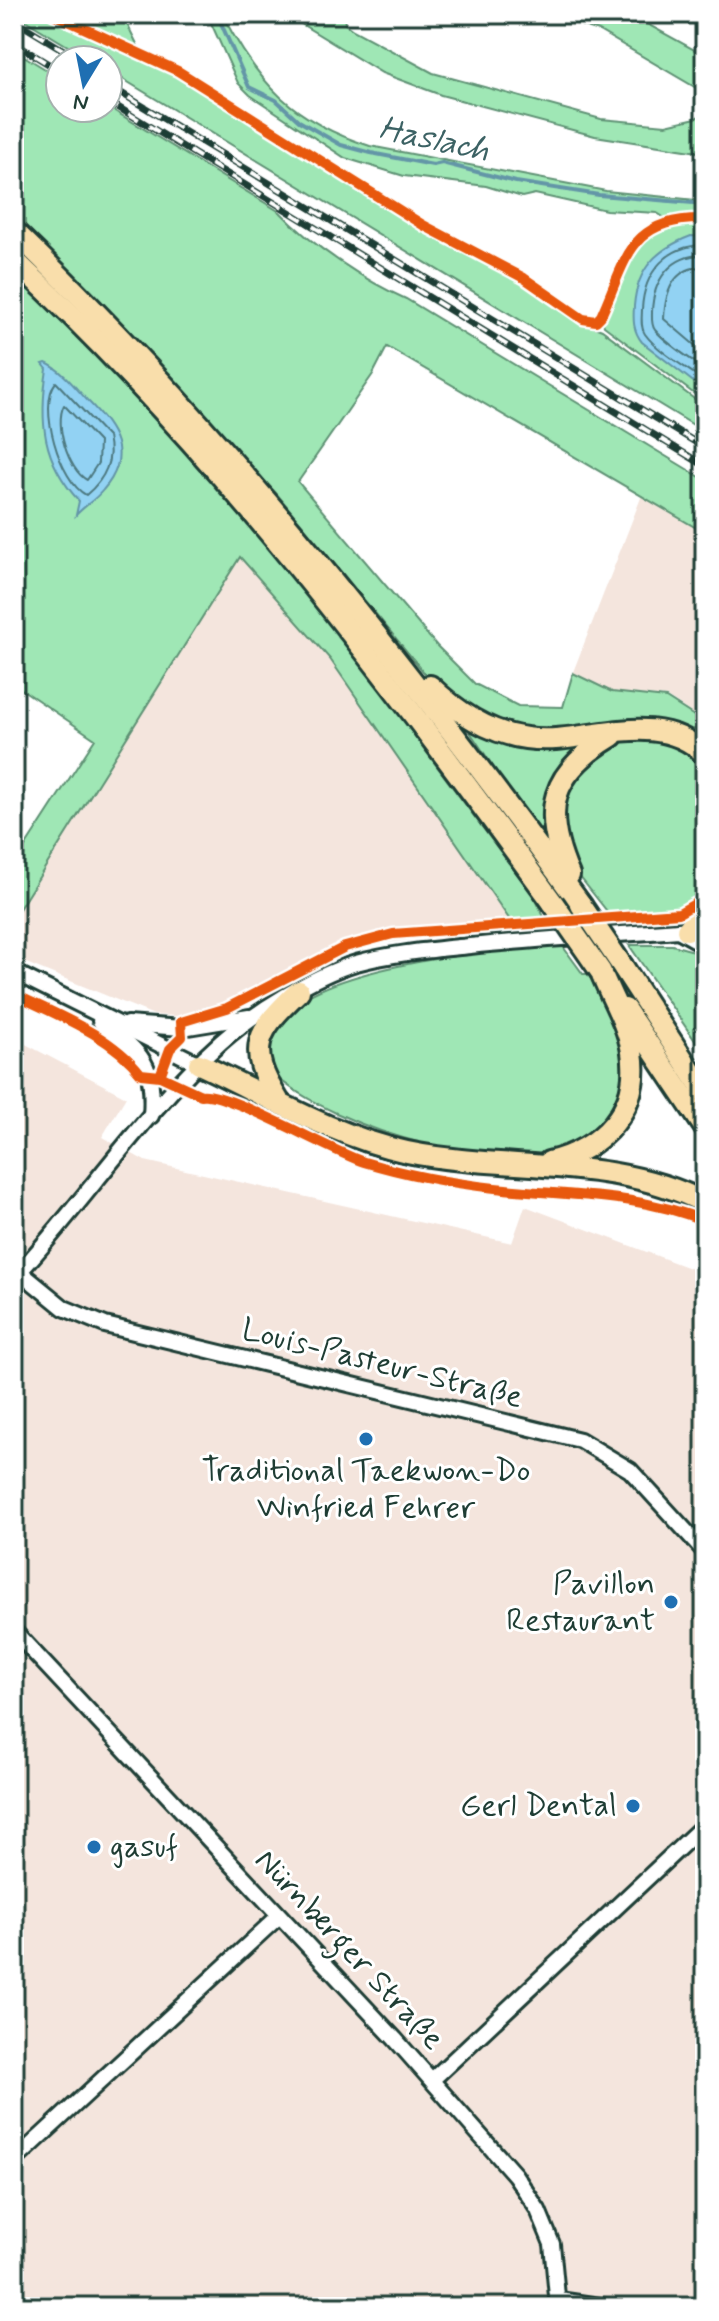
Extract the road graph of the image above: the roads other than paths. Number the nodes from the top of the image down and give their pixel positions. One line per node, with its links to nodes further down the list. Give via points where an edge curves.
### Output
1 (14, 231): 3 (highway, via 209,432)
2 (14, 260): 11 (highway, bridge, via 267,530 420,722)
3 (392, 651): 4 (highway, via 446,701 497,731 556,739); 6 (highway)
4 (621, 730): 5 (highway, via 674,735); 6 (highway, via 570,767 554,800 552,831)
5 (705, 754)
6 (581, 905): 17 (highway, bridge)
7 (705, 908): 8 (highway)
8 (690, 929): 9 (street); 12 (street, via 421,951 356,963)
9 (705, 945)
10 (14, 972): 13 (street)
11 (601, 972): 20 (highway); 21 (highway, via 632,1052 627,1106 586,1149)
12 (299, 991): 14 (street); 18 (highway, via 265,1025 259,1040 262,1072)
13 (74, 1001): 15 (street); 19 (street, via 144,1058 151,1074)
14 (253, 1017): 15 (street, via 182,1028); 16 (street)
15 (117, 1022): 16 (street)
16 (199, 1064): 18 (highway); 19 (street)
17 (705, 1093)
18 (278, 1100): 21 (highway, via 358,1138 403,1151)
19 (151, 1116): 23 (street)
20 (705, 1128)
21 (536, 1165): 22 (highway, via 647,1180)
22 (705, 1203)
23 (17, 1275): 24 (street, Louis-Pasteur-Straße, via 64,1308 96,1322 580,1440 630,1470)
24 (705, 1552)
25 (14, 1631): 27 (street, Nürnberger Straße)
26 (705, 1824): 28 (street)
27 (278, 1917): 28 (street, Nürnberger Straße); 29 (street)
28 (432, 2080): 30 (street, Nürnberger Straße, via 533,2201 552,2244)
29 (14, 2161)
30 (558, 2303): 31 (street, Nürnberger Straße)
31 (606, 2307)

